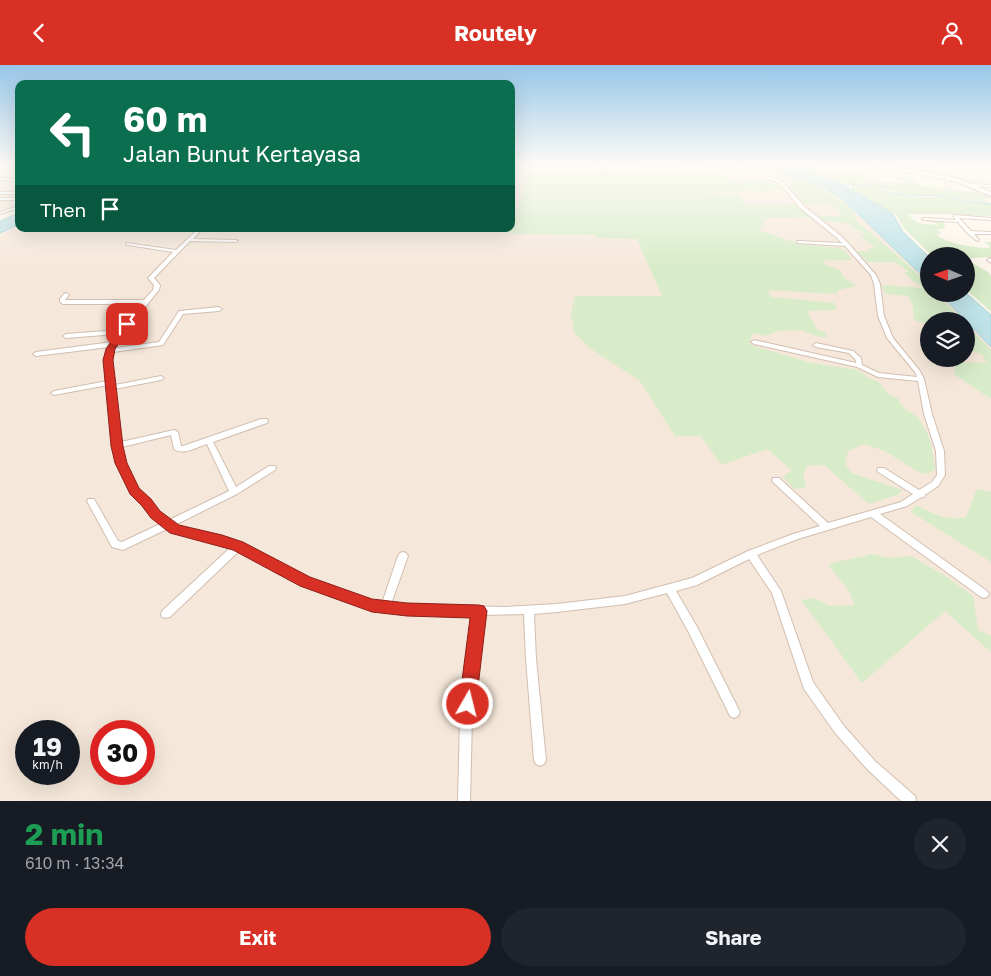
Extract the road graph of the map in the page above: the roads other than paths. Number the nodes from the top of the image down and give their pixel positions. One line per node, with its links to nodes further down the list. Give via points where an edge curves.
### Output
1 (796, 199): 16 (street)
2 (15, 207): 3 (street)
3 (0, 209)
4 (924, 219): 6 (street)
5 (991, 219): 6 (street, via 954,216)
6 (958, 221): 9 (street)
7 (197, 232): 11 (street)
8 (961, 233): 9 (street)
9 (970, 233): 10 (street); 12 (street)
10 (991, 233)
11 (188, 240): 13 (street); 17 (street)
12 (977, 240)
13 (236, 241)
14 (799, 242): 16 (street)
15 (128, 244): 17 (street)
16 (847, 245): 29 (street, via 876,280 881,316 888,333)
17 (175, 251): 19 (street, via 152,276 157,287)
18 (66, 295): 19 (street, via 64,302)
19 (147, 302): 21 (street)
20 (219, 309): 25 (street, via 183,311 162,344)
21 (121, 332): 22 (street); 25 (street)
22 (66, 336)
23 (754, 342): 27 (street)
24 (816, 345): 27 (street, via 854,353 859,359)
25 (112, 347): 26 (street); 30 (street, via 108,360)
26 (36, 354)
27 (859, 366): 29 (street, via 878,375)
28 (161, 378): 30 (street)
29 (921, 379): 39 (street, via 942,467 935,484)
30 (111, 385): 31 (street); 34 (street)
31 (54, 393)
32 (264, 421): 33 (street)
33 (210, 441): 34 (street, via 181,450 175,433 171,431); 38 (street)
34 (117, 446): 42 (street, via 134,491)
35 (272, 468): 38 (street)
36 (881, 470): 39 (street)
37 (776, 480): 43 (street)
38 (234, 492): 42 (street)
39 (921, 495): 41 (street, via 904,504)
40 (91, 501): 42 (street, via 119,546)
41 (872, 513): 43 (street); 48 (street)
42 (165, 524): 44 (street)
43 (826, 526): 45 (street)
44 (238, 546): 49 (street, via 305,582); 52 (street)
45 (751, 554): 47 (street, via 706,577); 56 (street, via 776,591 808,685 840,730)
46 (403, 555): 49 (street)
47 (670, 589): 50 (street, via 619,601); 53 (street)
48 (984, 594)
49 (385, 608): 51 (street)
50 (529, 609): 51 (street); 54 (street)
51 (479, 611): 55 (street, via 466,718)
52 (166, 614)
53 (734, 713)
54 (540, 760)
55 (464, 801)
56 (910, 801)

